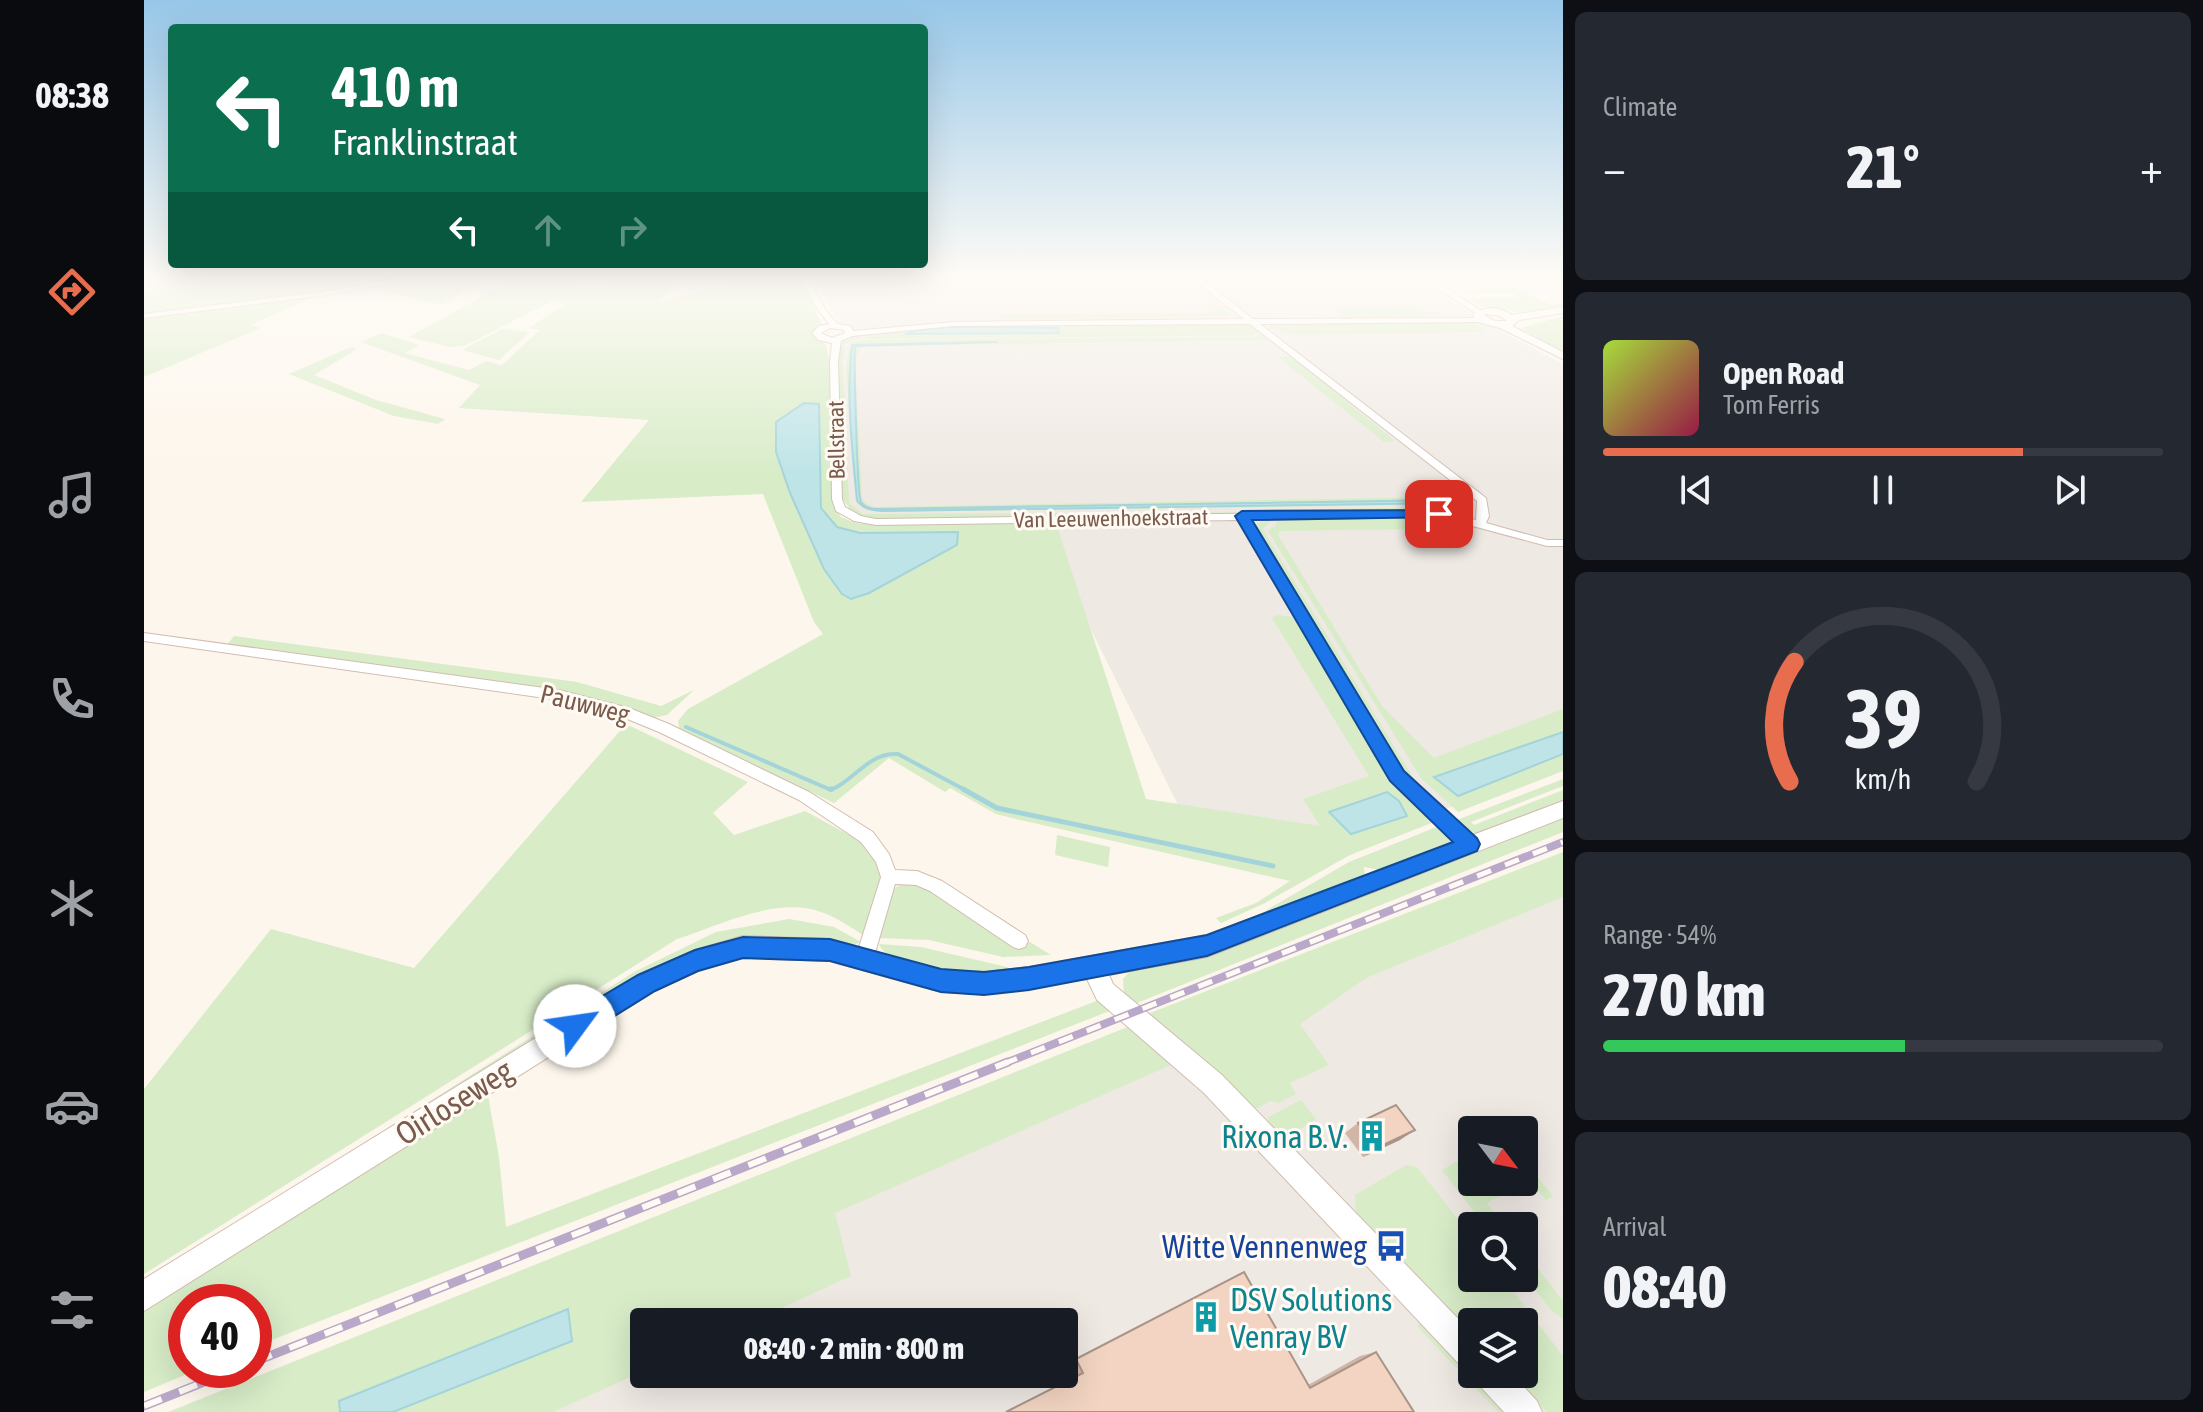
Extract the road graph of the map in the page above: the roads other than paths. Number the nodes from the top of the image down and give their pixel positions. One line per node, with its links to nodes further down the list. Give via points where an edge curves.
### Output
1 (833, 344): 5 (street, Bellstraat, via 837,499)
2 (1279, 344): 7 (street, via 1482,500)
3 (1543, 344): 4 (street)
4 (1563, 356)
5 (848, 515): 6 (street, Van Leeuwenhoekstraat, via 876,522)
6 (1242, 516): 7 (street, Van Leeuwenhoekstraat, via 1439,514); 11 (street, via 1397,776)
7 (1480, 523): 8 (street, Van Leeuwenhoekstraat)
8 (1563, 543)
9 (144, 637): 12 (street, Pauwweg, via 559,695 624,712 816,804 867,837)
10 (1563, 809): 11 (street, Oirloseweg)
11 (1469, 844): 15 (street, Oirloseweg, via 1207,946)
12 (889, 877): 13 (street, via 917,878 936,886); 14 (street)
13 (1019, 941)
14 (864, 960): 15 (street, Oirloseweg, via 941,981 984,983); 16 (street, Oirloseweg, via 830,950 743,947 646,983)
15 (1093, 967): 17 (street, via 1105,992 1213,1084)
16 (144, 1296)
17 (1458, 1340)
18 (1503, 1388): 19 (street)
19 (1526, 1412)

